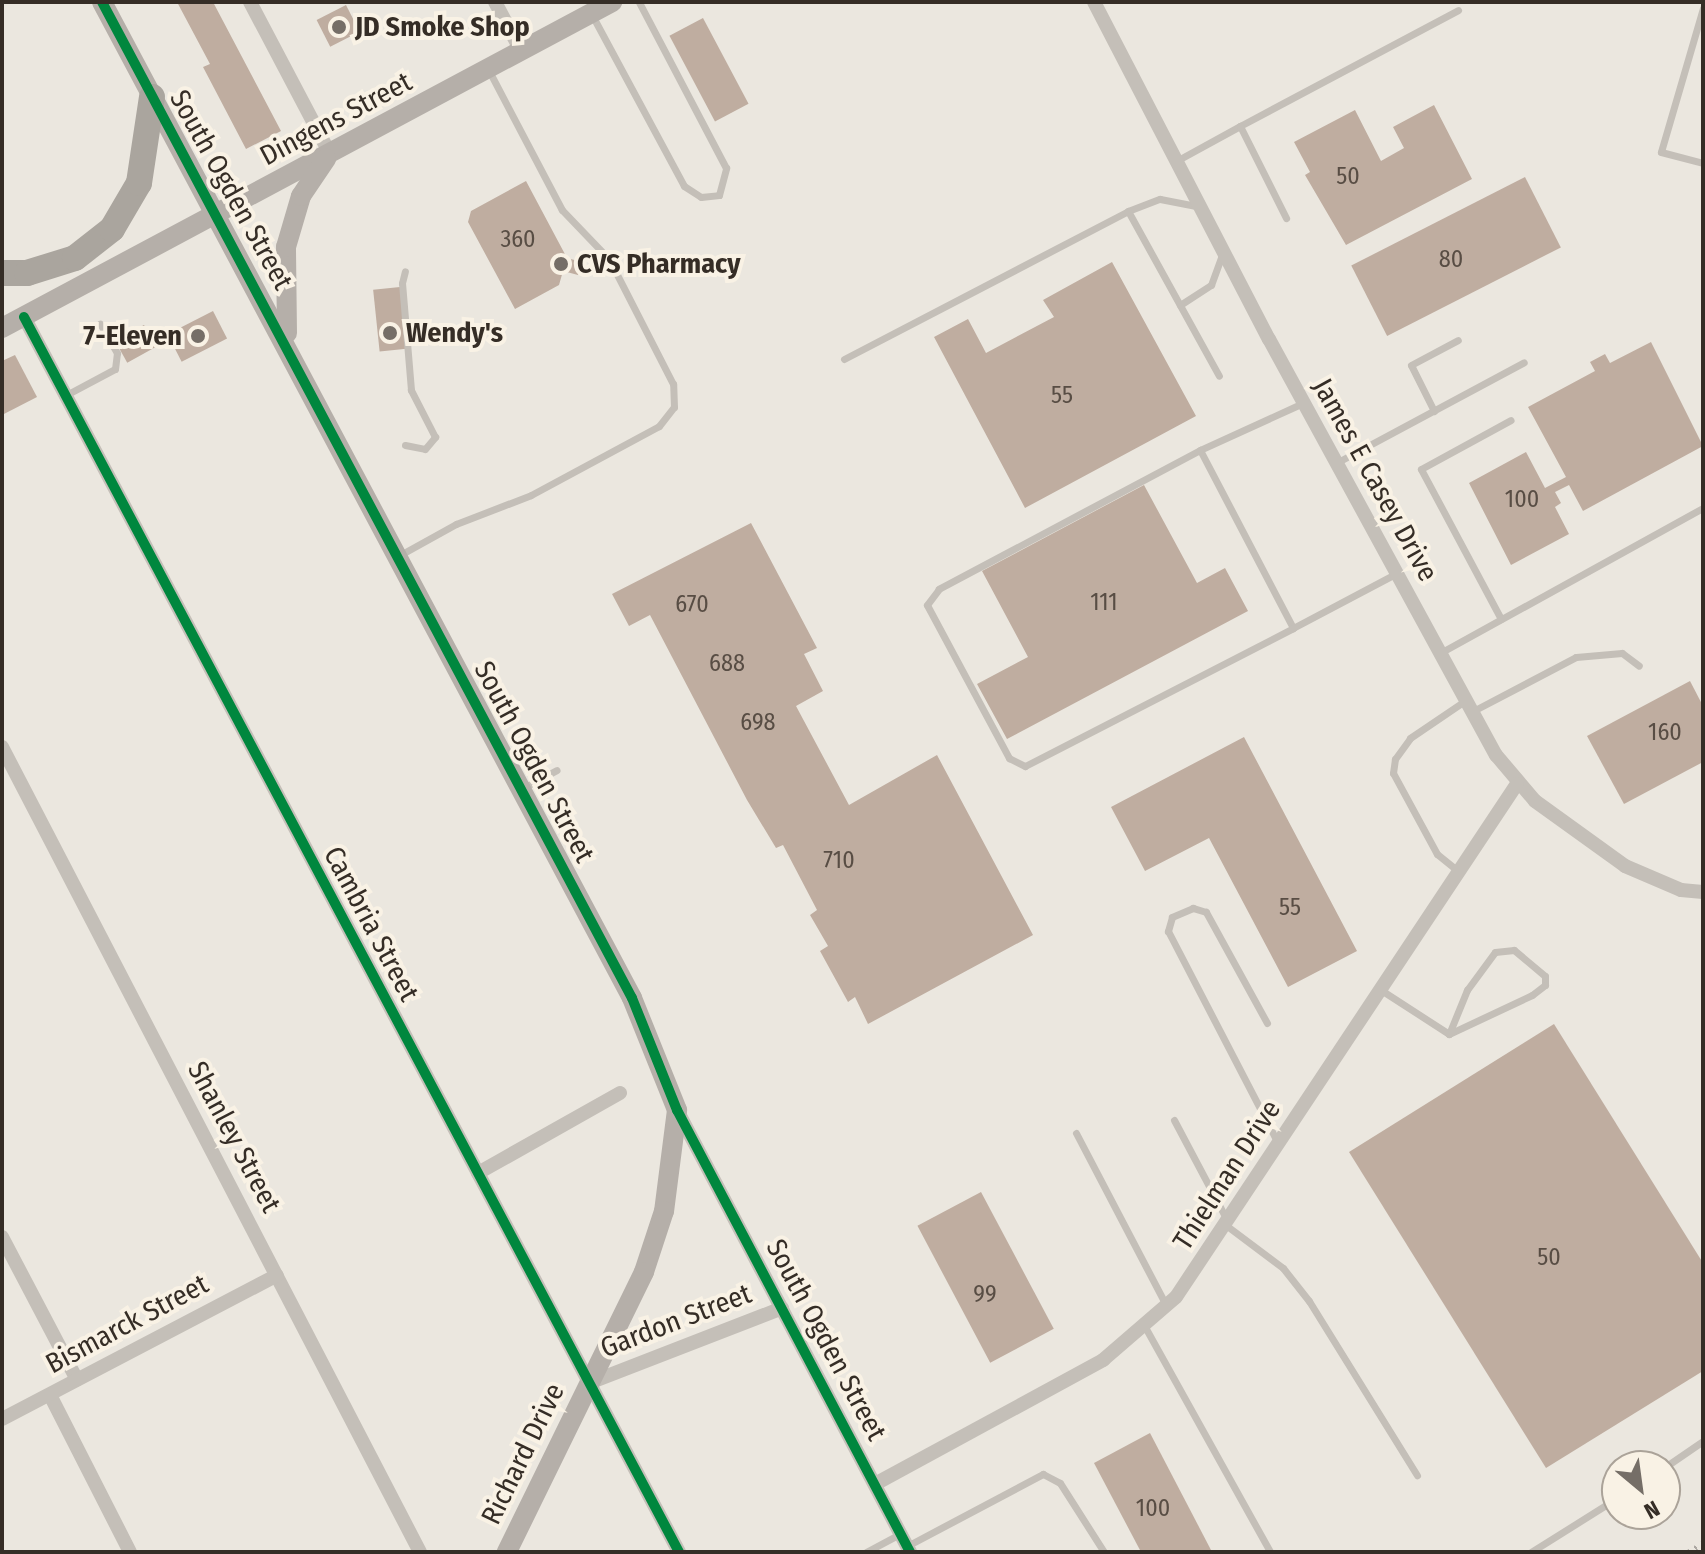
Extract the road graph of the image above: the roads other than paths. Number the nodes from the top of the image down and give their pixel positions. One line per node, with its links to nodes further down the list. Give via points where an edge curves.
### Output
1 (102, 2): 12 (street, South Ogden Street)
2 (250, 2): 14 (street)
3 (495, 2): 10 (street)
4 (612, 2): 9 (street, Dingens Street)
5 (639, 2): 9 (lane, via 726,168 728,177 719,195 701,197 684,186)
6 (1094, 2): 15 (street, James E Casey Drive)
7 (1701, 5): 16 (lane, via 1661,152)
8 (1458, 10): 13 (lane)
9 (591, 13): 10 (street, Dingens Street)
10 (521, 51): 11 (street, Dingens Street)
11 (488, 69): 14 (street, Dingens Street); 41 (lane, via 562,210 609,259 676,397 659,426 531,495 456,524)
12 (152, 97): 19 (street, South Ogden Street); 23 (highway, via 139,183 112,229 75,258 27,273)
13 (1240, 126): 15 (lane); 20 (lane)
14 (330, 154): 19 (street, Dingens Street); 29 (street, via 301,196 286,247)
15 (1176, 162): 17 (street, James E Casey Drive)
16 (1703, 163)
17 (1199, 207): 18 (lane, via 1160,199); 21 (street, James E Casey Drive)
18 (1128, 211): 24 (lane); 30 (lane)
19 (216, 215): 25 (street, Dingens Street); 29 (street, South Ogden Street)
20 (1286, 218)
21 (1223, 252): 24 (lane, via 1211,285); 34 (street, James E Casey Drive)
22 (405, 271): 37 (lane, via 411,390 435,437 425,449)
23 (2, 273)
24 (1180, 305): 32 (lane)
25 (24, 317): 27 (street, Dingens Street); 33 (street, Cambria Street)
26 (100, 323): 33 (lane, via 117,353 115,369)
27 (2, 328)
28 (1458, 340): 35 (lane, via 1411,365)
29 (287, 341): 41 (street, South Ogden Street)
30 (844, 359)
31 (1524, 362): 35 (lane)
32 (1219, 376)
33 (66, 395): 62 (street, Cambria Street)
34 (1303, 403): 38 (lane); 39 (street, James E Casey Drive)
35 (1434, 411): 39 (lane)
36 (1511, 420): 43 (lane, via 1421,469)
37 (405, 445)
38 (1200, 450): 44 (lane); 44 (lane, via 939,589 927,605 1009,758 1025,766)
39 (1336, 463): 42 (street, James E Casey Drive)
40 (1703, 508): 43 (lane)
41 (398, 557): 51 (street, South Ogden Street)
42 (1397, 573): 44 (lane); 45 (street, James E Casey Drive)
43 (1501, 619): 45 (lane)
44 (1293, 628)
45 (1440, 653): 47 (street, James E Casey Drive)
46 (1639, 666): 47 (lane, via 1622,653 1576,657)
47 (1469, 706): 50 (street, James E Casey Drive); 52 (lane, via 1410,738 1395,759 1393,773 1437,854)
48 (2, 747): 65 (street, Shanley Street)
49 (557, 770): 51 (lane)
50 (1517, 784): 52 (street, Thielman Drive); 53 (street, James E Casey Drive, via 1625,866 1681,890)
51 (521, 789): 58 (street, South Ogden Street, via 632,998)
52 (1458, 871): 54 (street, Thielman Drive)
53 (1703, 892)
54 (1379, 989): 56 (lane); 61 (street, Thielman Drive)
55 (1267, 1023): 61 (lane, via 1206,912 1193,908 1172,917 1168,931)
56 (1449, 1034): 56 (lane, via 1467,990 1495,952 1514,950 1545,976 1545,985 1532,995)
57 (620, 1093): 62 (street)
58 (677, 1110): 67 (street, South Ogden Street); 70 (street, Richard Drive, via 664,1211 644,1272)
59 (1174, 1120): 63 (lane)
60 (1076, 1133): 66 (lane)
61 (1279, 1145): 63 (street, Thielman Drive)
62 (478, 1173): 70 (street, Cambria Street)
63 (1228, 1225): 66 (street, Thielman Drive); 75 (lane, via 1283,1268 1309,1301)
64 (2, 1237): 69 (street)
65 (277, 1275): 69 (street, Bismarck Street); 80 (street, Shanley Street)
66 (1167, 1306): 68 (street, Thielman Drive)
67 (782, 1308): 70 (street, Gardon Street); 76 (street, South Ogden Street)
68 (1145, 1327): 76 (street, Thielman Drive, via 1103,1360); 85 (lane)
69 (77, 1380): 71 (street, Bismarck Street)
70 (589, 1383): 81 (street, Richard Drive); 82 (street, Cambria Street)
71 (50, 1395): 72 (street, Bismarck Street); 79 (street)
72 (2, 1419)
73 (1703, 1441): 74 (lane)
74 (1681, 1456)
75 (1417, 1475)
76 (875, 1484): 78 (street, South Ogden Street)
77 (1601, 1508): 86 (lane)
78 (906, 1544): 83 (lane); 84 (lane, via 1043,1474 1060,1483)
79 (130, 1552)
80 (420, 1552)
81 (507, 1552)
82 (679, 1552)
83 (866, 1552)
84 (1104, 1552)
85 (1270, 1552)
86 (1531, 1552)

